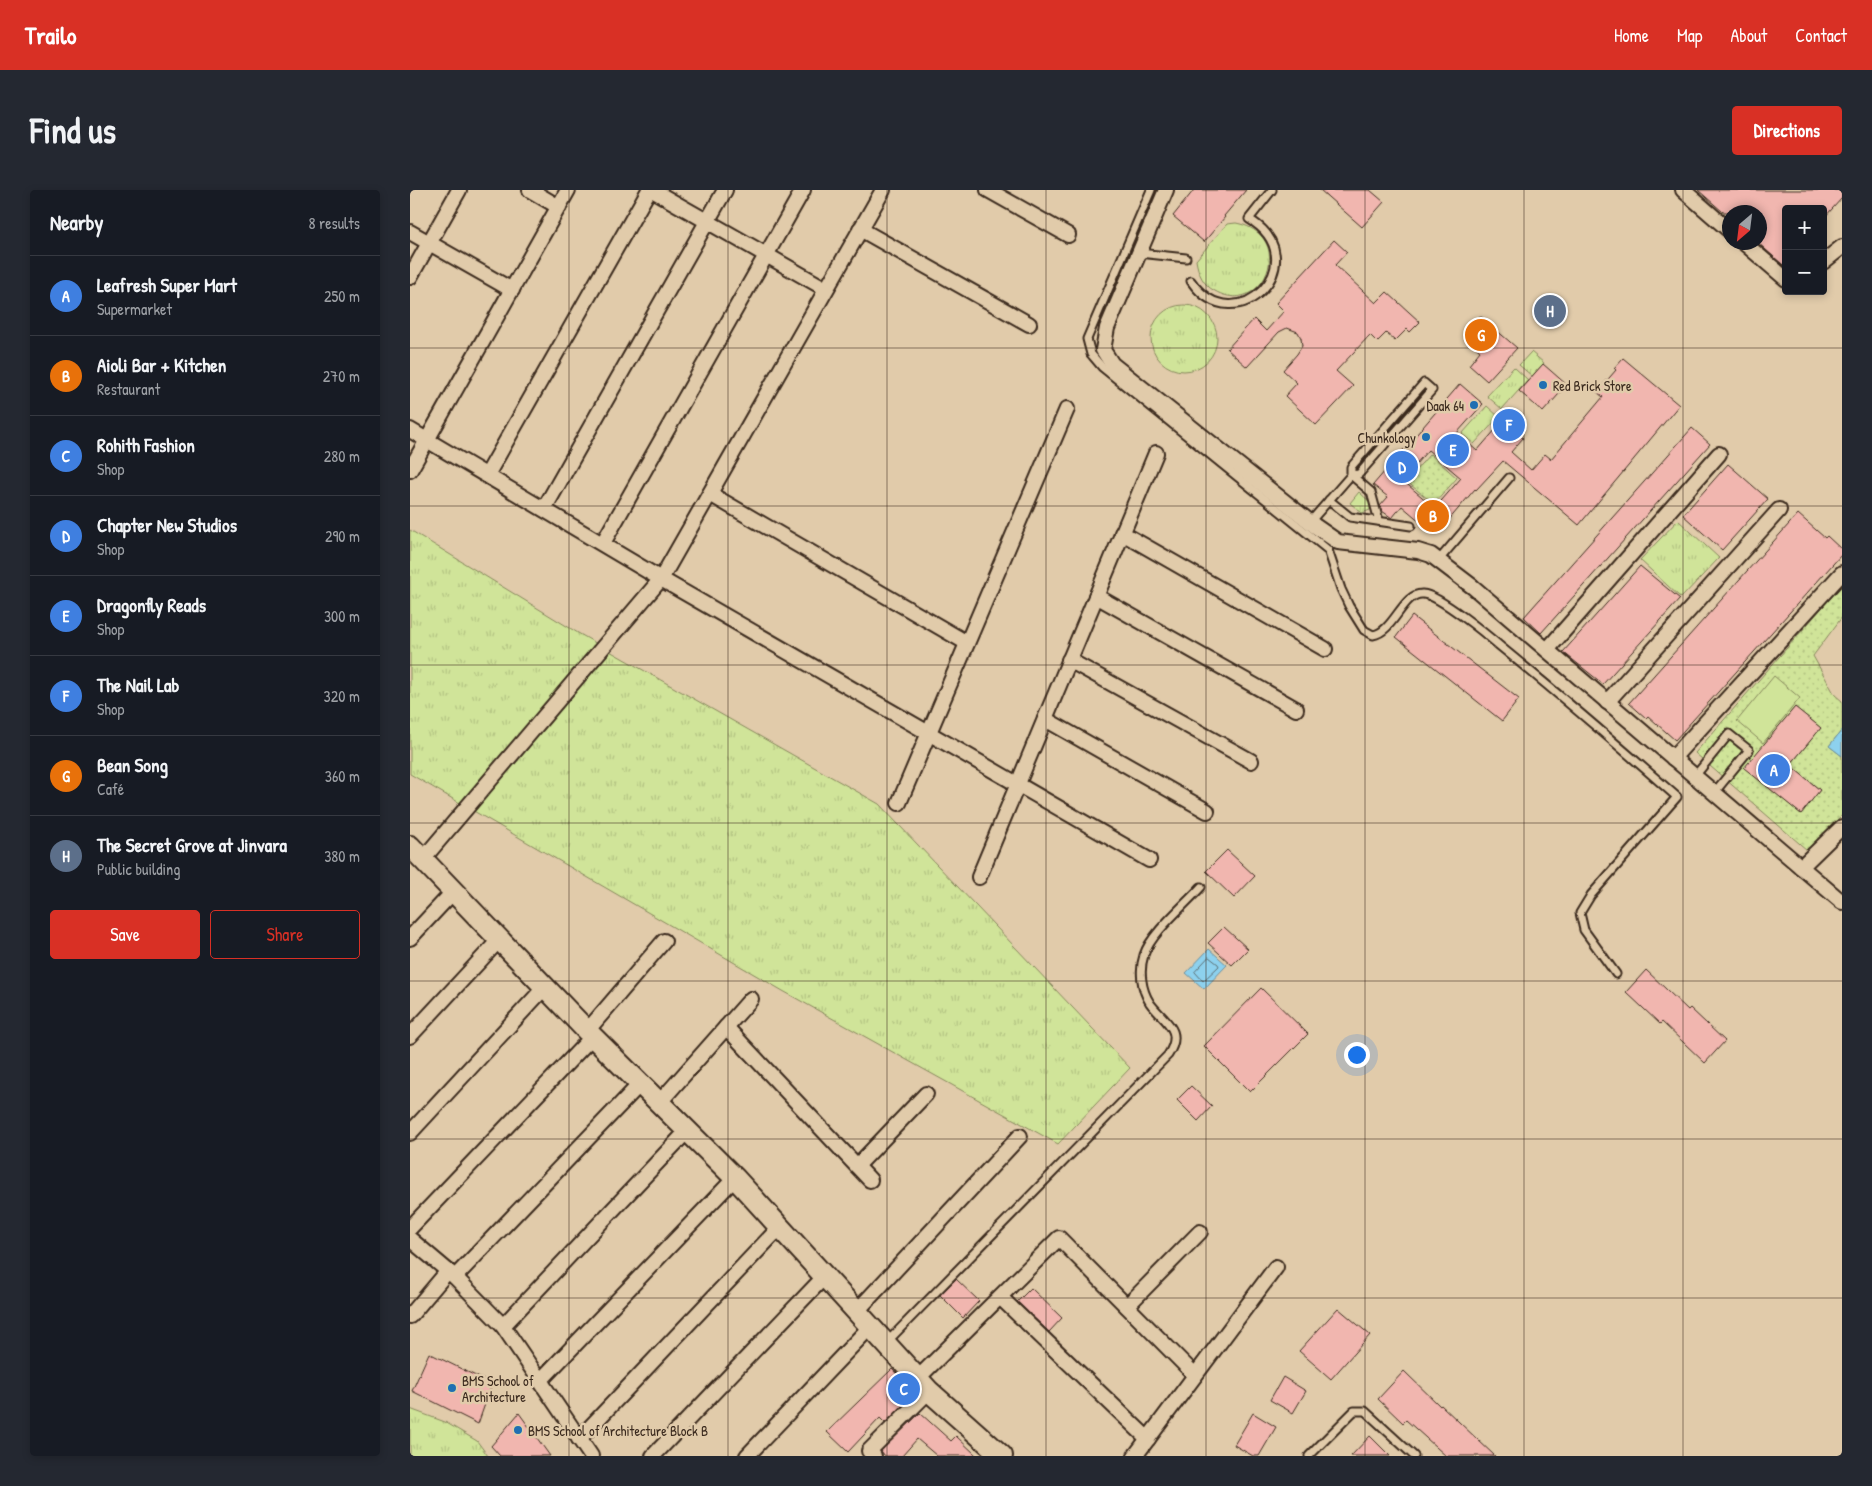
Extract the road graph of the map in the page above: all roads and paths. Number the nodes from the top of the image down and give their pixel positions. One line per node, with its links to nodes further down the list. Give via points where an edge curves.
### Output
1 (459, 190): 19 (street)
2 (530, 190): 13 (street)
3 (568, 190): 13 (street)
4 (650, 190): 14 (street); 38 (street)
5 (725, 190): 14 (street)
6 (803, 190): 23 (street)
7 (882, 190): 16 (street)
8 (1151, 190): 80 (lane, via 1087,338 1091,354 1328,550 1341,589 1364,630 1373,635 1379,634 1386,630 1407,602 1422,593 1433,596 1471,622 1677,797 1591,895 1580,912 1584,930)
9 (1166, 190): 22 (street)
10 (1272, 190): 28 (lane, via 1249,219 1264,230 1273,245 1276,264 1265,289 1250,301 1221,304 1204,295)
11 (1683, 190): 15 (street)
12 (992, 191): 18 (street)
13 (559, 207): 30 (street)
14 (707, 221): 23 (street); 43 (street)
15 (1722, 224)
16 (860, 229): 29 (street); 31 (street)
17 (410, 232): 19 (street)
18 (1068, 235)
19 (429, 243): 27 (street); 30 (street)
20 (1842, 247): 25 (street)
21 (1752, 250): 26 (street)
22 (1139, 253): 24 (lane); 46 (street, via 1107,328 1103,350 1112,364)
23 (766, 255): 29 (street); 49 (street)
24 (1186, 258)
25 (1827, 259)
26 (1782, 276)
27 (410, 277)
28 (1191, 281)
29 (826, 289): 41 (street)
30 (512, 290): 34 (street)
31 (1029, 324)
32 (1067, 409): 54 (street)
33 (410, 430): 34 (street)
34 (427, 440): 37 (street); 38 (street)
35 (1156, 453): 48 (street)
36 (1719, 454): 56 (street)
37 (410, 470)
38 (487, 475): 43 (street)
39 (1351, 475): 39 (lane, via 1352,467 1424,383 1432,390 1359,474); 42 (lane); 45 (lane, via 1371,492)
40 (1509, 478): 50 (lane)
41 (710, 494): 52 (street); 54 (street)
42 (1329, 500): 45 (lane, via 1350,517); 46 (lane)
43 (544, 509): 49 (street)
44 (1779, 510): 58 (street)
45 (1379, 521): 47 (lane)
46 (1310, 522): 50 (street, via 1338,542 1418,551)
47 (1411, 526)
48 (1122, 533): 53 (street); 55 (street)
49 (603, 544): 52 (street)
50 (1438, 561): 56 (street)
51 (1842, 573): 62 (street)
52 (661, 579): 61 (street); 70 (street)
53 (1096, 596): 57 (street); 59 (street)
54 (967, 644): 61 (street)
55 (1325, 649)
56 (1547, 650): 58 (street)
57 (1069, 660): 60 (street); 63 (street)
58 (1607, 702): 62 (street)
59 (1296, 708)
60 (1045, 719): 65 (street); 68 (street)
61 (928, 733): 65 (street); 67 (street)
62 (1674, 758): 64 (street)
63 (1252, 761)
64 (1695, 776): 66 (street); 66 (lane, via 1729,734 1749,750)
65 (1017, 784): 71 (street); 73 (street)
66 (1714, 793): 72 (street)
67 (899, 803)
68 (1207, 811)
69 (1842, 827): 72 (street)
70 (416, 853): 75 (street)
71 (1149, 860)
72 (1801, 867): 76 (street)
73 (979, 877)
74 (1202, 887): 108 (lane, via 1153,938 1142,964 1145,993 1173,1031 1174,1042 1168,1055)
75 (454, 891): 77 (street); 78 (street)
76 (1842, 902)
77 (410, 938)
78 (500, 939): 81 (street); 85 (street)
79 (664, 941): 84 (street)
80 (1616, 974)
81 (545, 987): 84 (street); 90 (street)
82 (751, 999): 83 (street)
83 (726, 1027): 88 (street); 92 (street)
84 (590, 1033): 86 (street); 96 (street)
85 (410, 1036)
86 (640, 1084): 88 (street); 100 (street)
87 (926, 1094): 92 (street)
88 (659, 1103): 89 (street)
89 (687, 1131): 93 (street); 106 (street)
90 (410, 1133)
91 (1020, 1136): 104 (street)
92 (857, 1166): 94 (street)
93 (735, 1178): 95 (street); 110 (street)
94 (870, 1180)
95 (780, 1227): 101 (street); 112 (street)
96 (410, 1228)
97 (1200, 1232): 103 (street)
98 (410, 1239): 100 (street)
99 (1276, 1267): 109 (street)
100 (452, 1274): 105 (street); 106 (street)
101 (825, 1276): 104 (street); 116 (street)
102 (1000, 1297): 103 (street, via 1060,1238); 111 (street); 113 (street)
103 (1127, 1306): 109 (street)
104 (857, 1311): 107 (street)
105 (410, 1316)
106 (502, 1326): 110 (street)
107 (871, 1326): 108 (street); 117 (street)
108 (886, 1343): 111 (street)
109 (1196, 1375): 113 (street)
110 (540, 1381): 112 (street)
111 (923, 1385): 114 (street); 118 (street)
112 (579, 1439): 115 (street)
113 (1148, 1439): 119 (street)
114 (869, 1454)
115 (591, 1456)
116 (653, 1456)
117 (747, 1456)
118 (1002, 1456)
119 (1135, 1456)
120 (1309, 1456): 121 (lane, via 1354,1410 1365,1411)
121 (1414, 1456)

